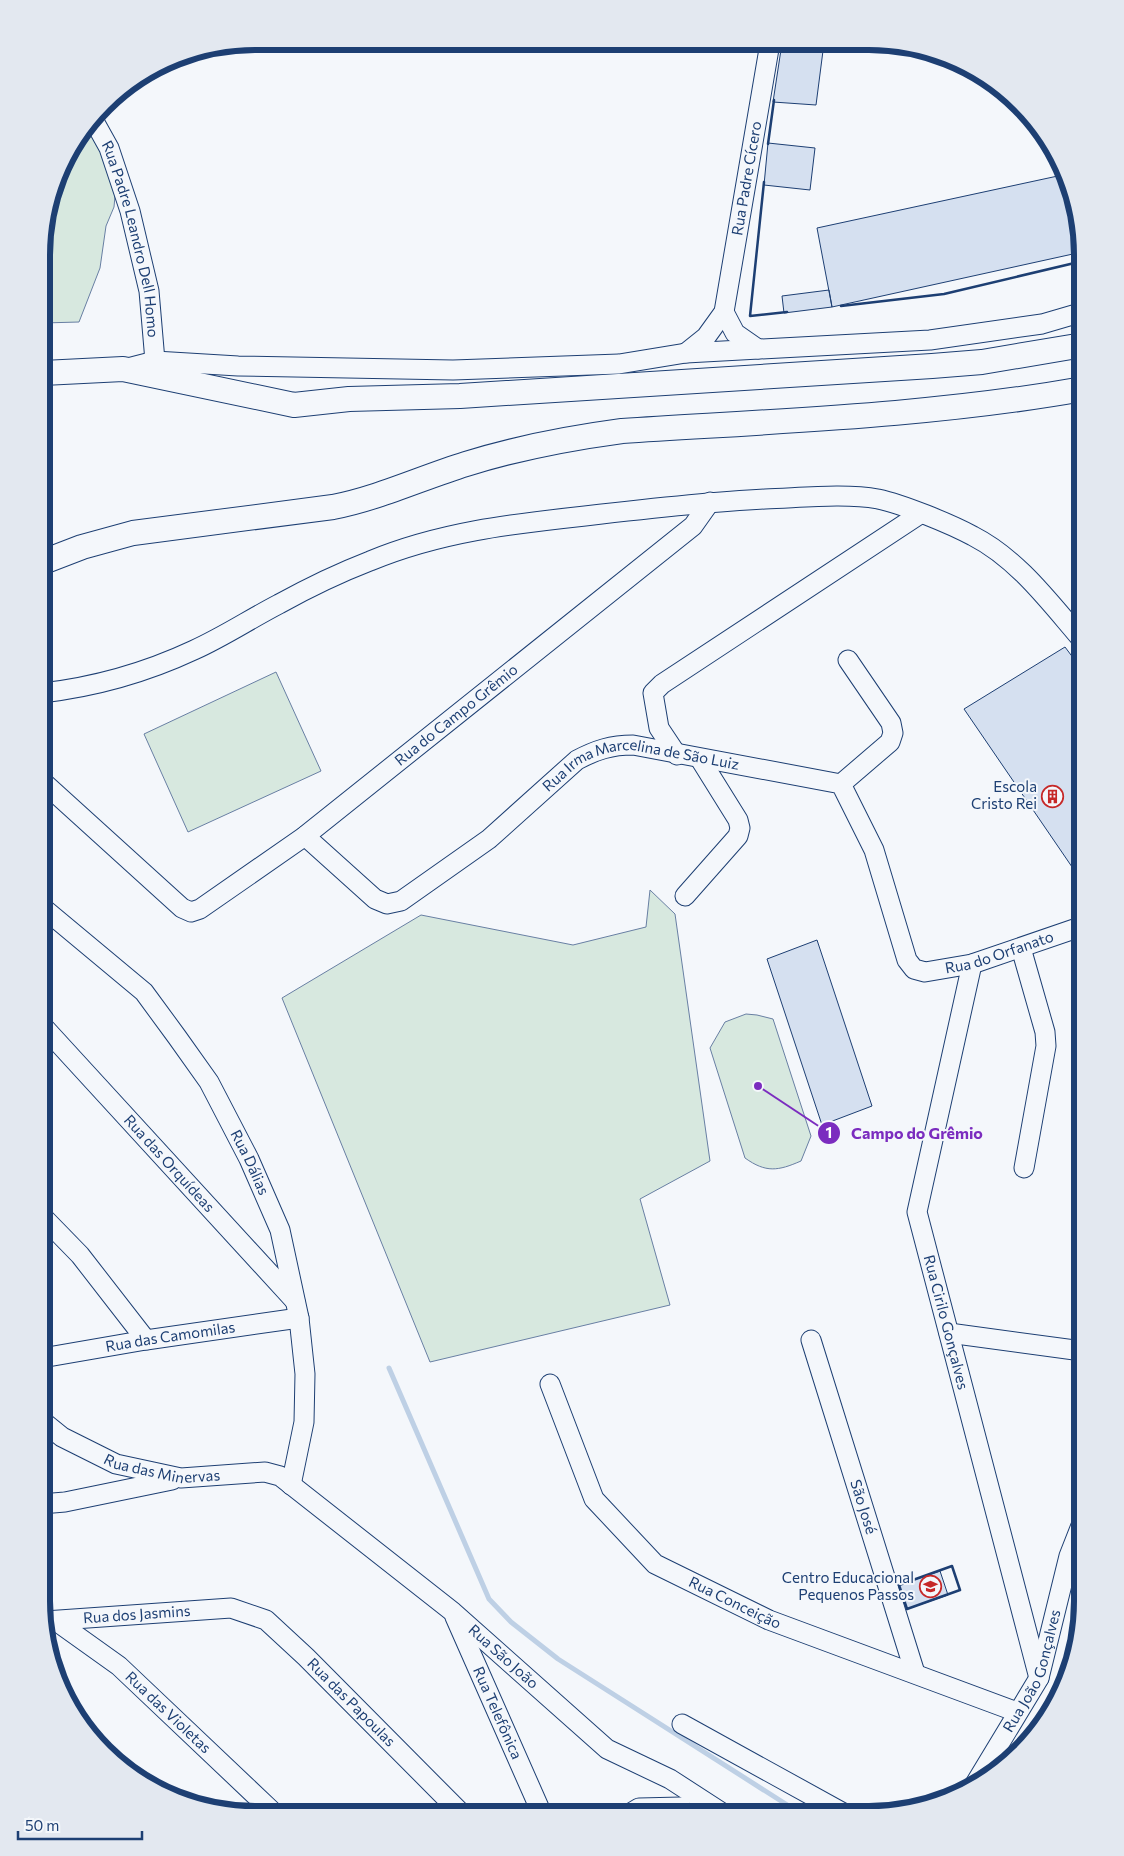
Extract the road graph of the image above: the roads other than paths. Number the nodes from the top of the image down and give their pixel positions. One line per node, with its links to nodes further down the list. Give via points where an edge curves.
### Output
1 (769, 50): 3 (street, Rua Padre Cícero)
2 (96, 125): 8 (street, Rua Padre Leandro Dell Homo, via 110,148 130,211 149,291)
3 (724, 312): 6 (street, via 735,333); 7 (street, Rua Padre Cícero, via 706,337)
4 (1074, 315): 6 (street, via 1042,324 930,340)
5 (1074, 346): 9 (main road, via 932,366 460,396 349,399 294,405)
6 (758, 349): 7 (street)
7 (686, 353): 8 (street, via 619,364 453,370)
8 (155, 361): 9 (street)
9 (123, 370): 10 (main road)
10 (50, 373)
11 (1074, 390): 14 (main road, via 974,407 622,431 505,453 435,474 360,502 141,532 82,547)
12 (710, 502): 13 (street, via 821,497 877,499); 17 (street, via 497,526 437,538 341,573 213,641 170,660 97,683); 22 (street, Rua do Campo Grêmio, via 692,526)
13 (920, 514): 15 (street, via 974,536 1008,559); 18 (street, via 662,684 653,693 659,728)
14 (50, 559)
15 (1074, 630)
16 (848, 660): 20 (street, via 891,723 893,733 890,742)
17 (50, 691)
18 (677, 755): 19 (street, Rua Irma Marcelina de São Luiz); 22 (street, Rua Irma Marcelina de São Luiz, via 632,745 614,745 594,751 562,773 489,839 401,901 387,904 375,899)
19 (700, 760): 20 (street, Rua Irma Marcelina de São Luiz); 23 (street, via 740,828 738,836)
20 (841, 784): 27 (street, Rua do Orfanato, via 874,850 907,960 914,969 925,972)
21 (50, 788): 22 (street, Rua do Campo Grêmio, via 182,908 191,912 200,910)
22 (305, 836)
23 (685, 896)
24 (50, 914): 31 (street, Rua Dálias, via 144,992 209,1082 249,1159 280,1230)
25 (1074, 929): 26 (street, Rua do Orfanato)
26 (1021, 948): 27 (street, Rua do Orfanato); 29 (street, via 1046,1046)
27 (972, 964): 32 (street, Rua Cirilo Gonçalves, via 917,1212)
28 (50, 1034): 31 (street, Rua das Orquídeas)
29 (1024, 1168)
30 (50, 1224): 33 (street, via 80,1255)
31 (297, 1310): 33 (street, Rua das Camomilas); 40 (street, Rua Dálias, via 305,1374 304,1422)
32 (949, 1333): 35 (street); 47 (street, Rua Cirilo Gonçalves)
33 (146, 1340): 36 (street, Rua das Camomilas)
34 (811, 1340): 46 (street, São José)
35 (1074, 1350)
36 (50, 1357)
37 (550, 1384): 46 (street, Rua Conceição, via 594,1499 655,1564 769,1620)
38 (50, 1427): 39 (street, Rua das Minervas, via 62,1437 116,1464)
39 (181, 1478): 40 (street, Rua das Minervas, via 265,1472 280,1476); 41 (street)
40 (291, 1485): 44 (street, Rua São João)
41 (50, 1503)
42 (1074, 1543): 47 (street, Rua João Gonçalves)
43 (231, 1608): 45 (street, Rua dos Jasmins); 53 (street, Rua das Papoulas, via 266,1620)
44 (452, 1612): 51 (street, Rua São João, via 607,1749); 54 (street, Rua Telefônica)
45 (51, 1621): 52 (street, Rua das Violetas, via 119,1666)
46 (915, 1673): 48 (street, Rua Conceição)
47 (1039, 1678): 48 (street, Rua João Gonçalves)
48 (1017, 1712): 50 (street, Rua João Gonçalves)
49 (682, 1724): 57 (street)
50 (982, 1772)
51 (670, 1779): 55 (street); 56 (street, Rua São João)
52 (267, 1806)
53 (454, 1806)
54 (538, 1806)
55 (681, 1806)
56 (712, 1806)
57 (831, 1806)

